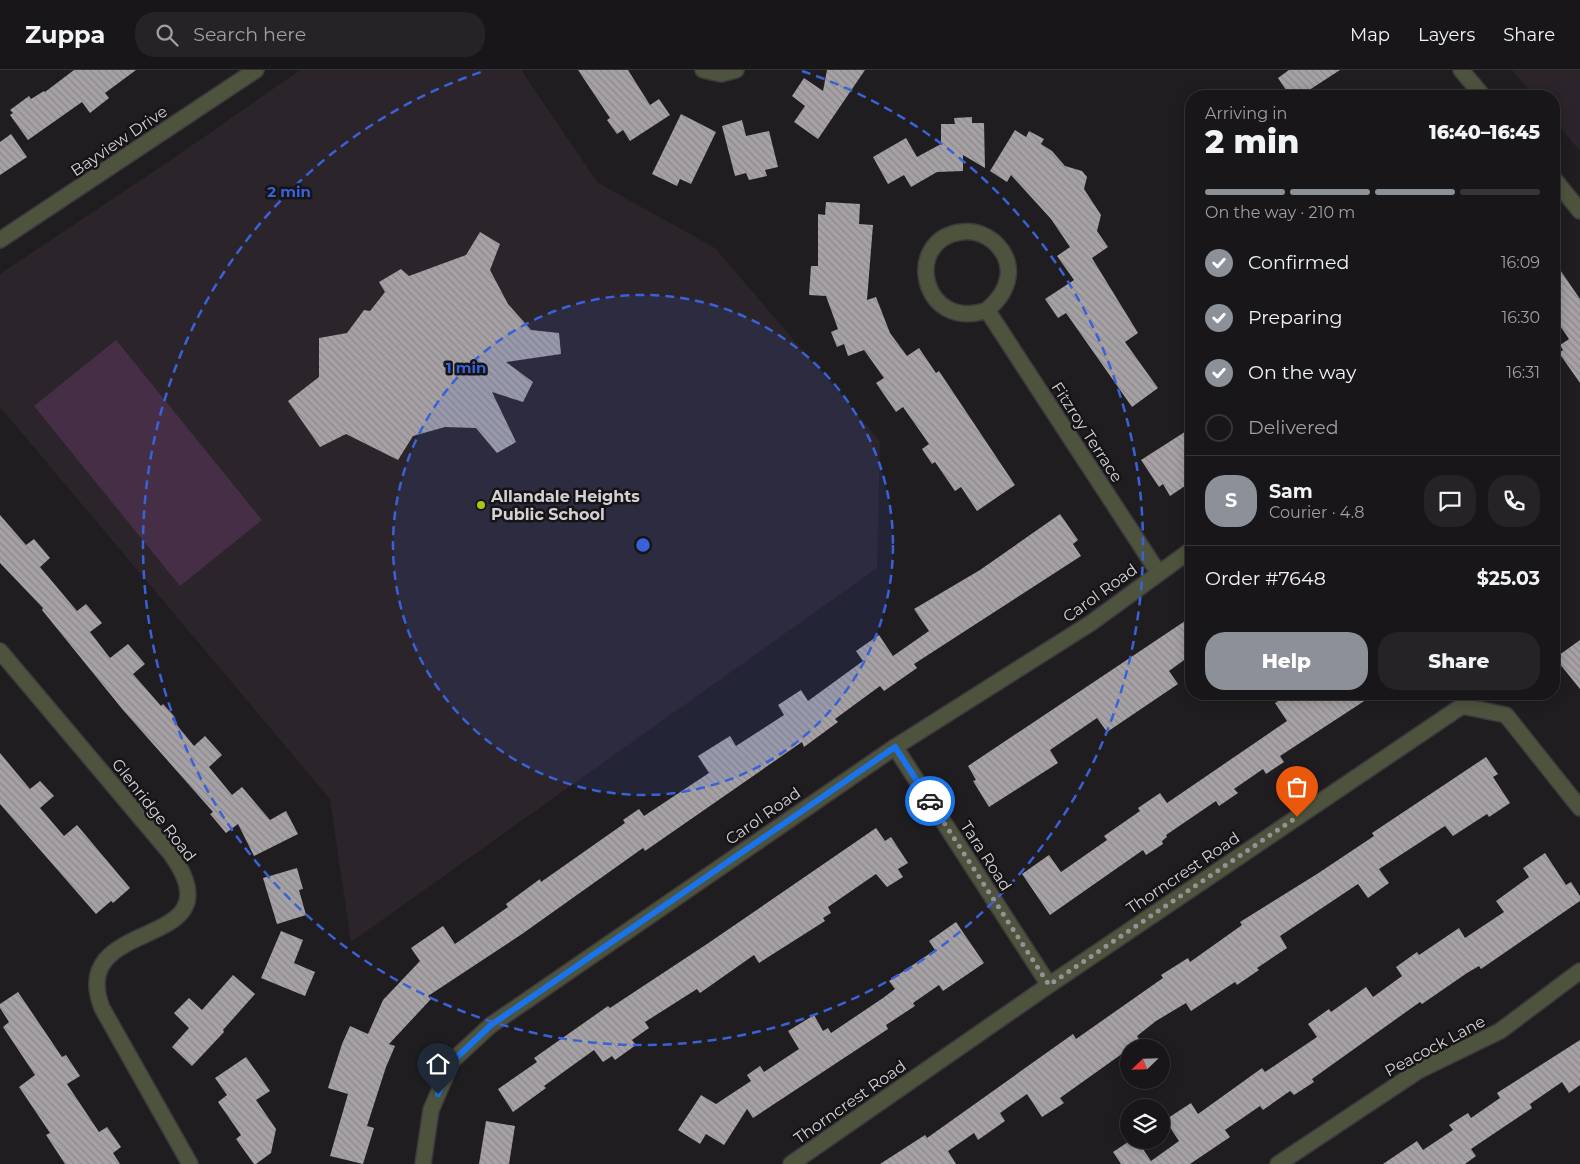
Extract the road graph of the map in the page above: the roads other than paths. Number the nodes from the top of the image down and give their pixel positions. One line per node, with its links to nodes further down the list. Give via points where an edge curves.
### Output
1 (256, 70): 8 (street, Bayview Drive)
2 (704, 70): 3 (street, via 721,74)
3 (736, 70)
4 (1461, 70): 5 (street)
5 (1478, 90)
6 (1560, 197): 7 (street)
7 (1580, 211)
8 (0, 240)
9 (987, 310): 9 (street, via 956,314 939,304 929,290 925,272 928,256 941,240 952,233 969,231 986,235 1001,248 1008,264 1007,283 999,299); 11 (street, Fitzroy Terrace)
10 (1185, 554): 11 (street, Carol Road)
11 (1158, 572): 13 (street, Carol Road, via 1091,623)
12 (0, 651): 17 (street, Glenridge Road, via 182,868 188,886 187,902 178,917 165,927 120,947 104,960 96,984 102,1008)
13 (895, 747): 16 (street, Tara Road); 18 (street, Carol Road, via 491,1025 452,1062 431,1110)
14 (1580, 808): 16 (street, Thorncrest Road, via 1506,715 1462,706)
15 (1580, 972): 20 (street, Peacock Lane, via 1500,1031 1418,1071)
16 (1049, 985): 19 (street, Thorncrest Road)
17 (190, 1164)
18 (423, 1164)
19 (791, 1164)
20 (1278, 1164)

